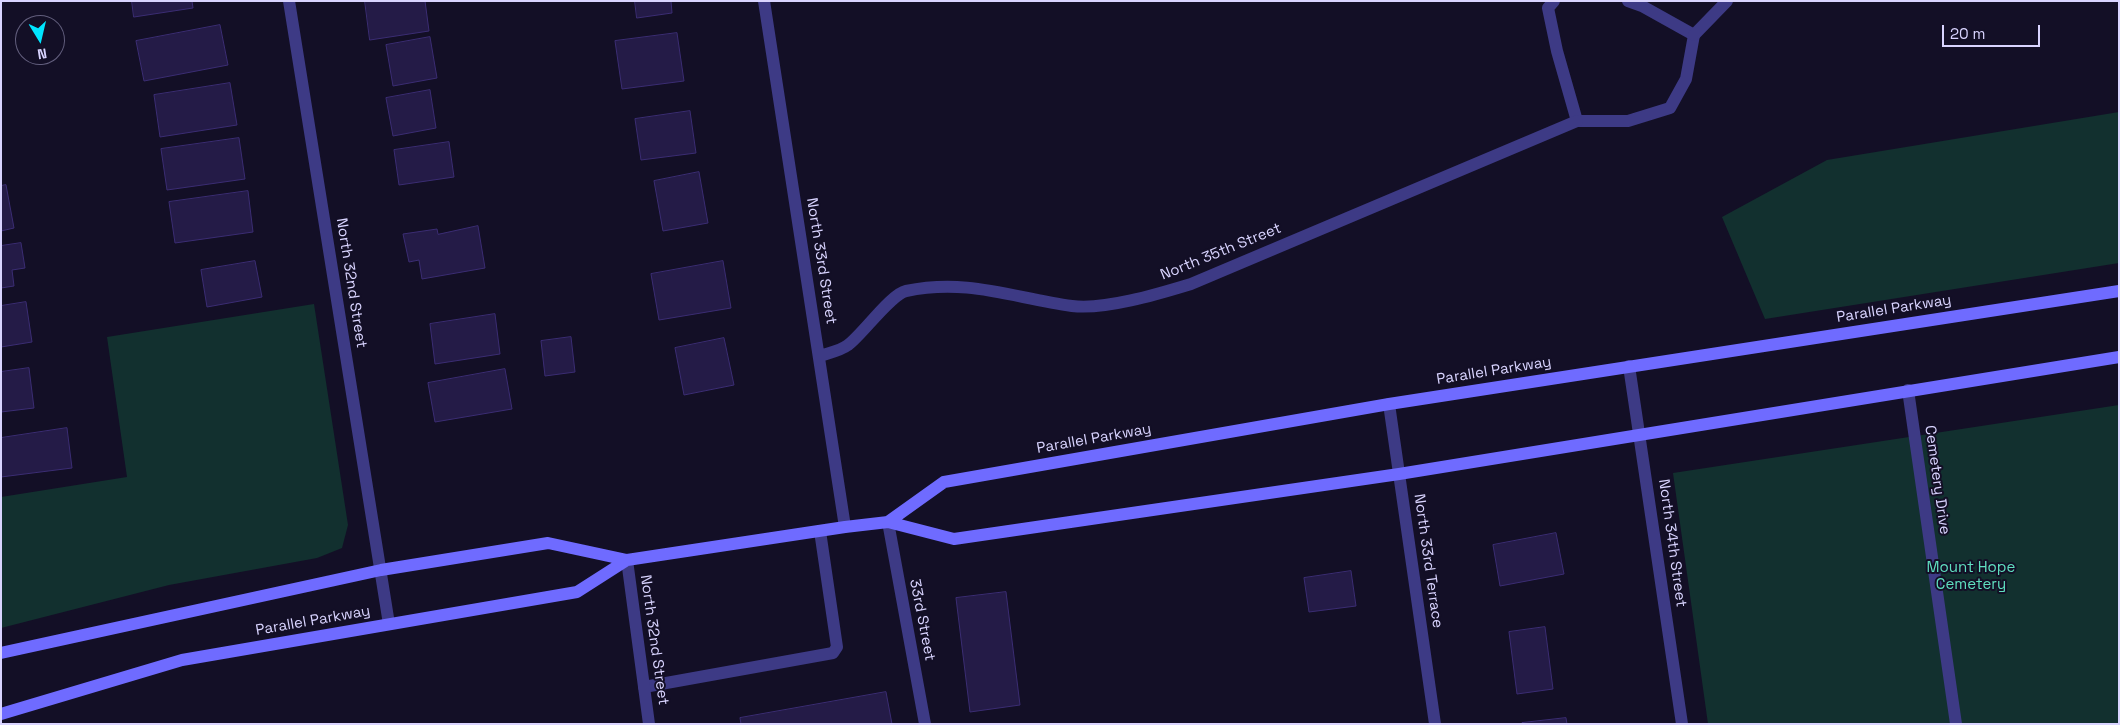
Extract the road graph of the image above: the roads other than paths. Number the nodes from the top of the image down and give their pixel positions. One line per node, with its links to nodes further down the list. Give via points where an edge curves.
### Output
1 (289, 1): 20 (street, North 32nd Street)
2 (764, 1): 9 (street, North 33rd Street)
3 (1554, 1): 7 (street, via 1548,8 1556,51)
4 (1628, 1): 6 (street)
5 (1727, 1): 6 (street)
6 (1694, 35): 7 (street, via 1686,79 1670,108 1628,121)
7 (1577, 120): 9 (street, North 35th Street, via 1191,284 1157,295 1112,304 1073,306 1004,292 948,286 903,292 848,346)
8 (2119, 291): 11 (main road, Parallel Parkway)
9 (820, 356): 17 (street, North 33rd Street)
10 (2119, 357): 12 (main road, Parallel Parkway)
11 (1629, 366): 13 (main road, Parallel Parkway); 14 (street, North 34th Street)
12 (1908, 390): 14 (main road, Parallel Parkway); 29 (street, Cemetery Drive)
13 (1389, 404): 15 (street, North 33rd Terrace); 16 (main road, Parallel Parkway, via 944,482)
14 (1639, 434): 15 (main road, Parallel Parkway); 28 (street, North 34th Street)
15 (1400, 474): 16 (main road, Parallel Parkway, via 954,539); 27 (street, North 33rd Terrace)
16 (888, 522): 17 (main road, Parallel Parkway); 26 (street, 33rd Street)
17 (845, 527): 18 (main road, Parallel Parkway)
18 (820, 531): 19 (main road, Parallel Parkway); 23 (street, via 837,647 833,653)
19 (627, 560): 20 (main road, Parallel Parkway, via 548,543); 21 (main road, Parallel Parkway, via 577,592); 23 (street, North 32nd Street)
20 (382, 570): 21 (street, North 32nd Street); 22 (main road, Parallel Parkway)
21 (389, 624): 24 (main road, Parallel Parkway, via 182,660)
22 (1, 654)
23 (644, 688): 25 (street, North 32nd Street)
24 (1, 714)
25 (649, 724)
26 (925, 724)
27 (1435, 724)
28 (1682, 724)
29 (1956, 724)

